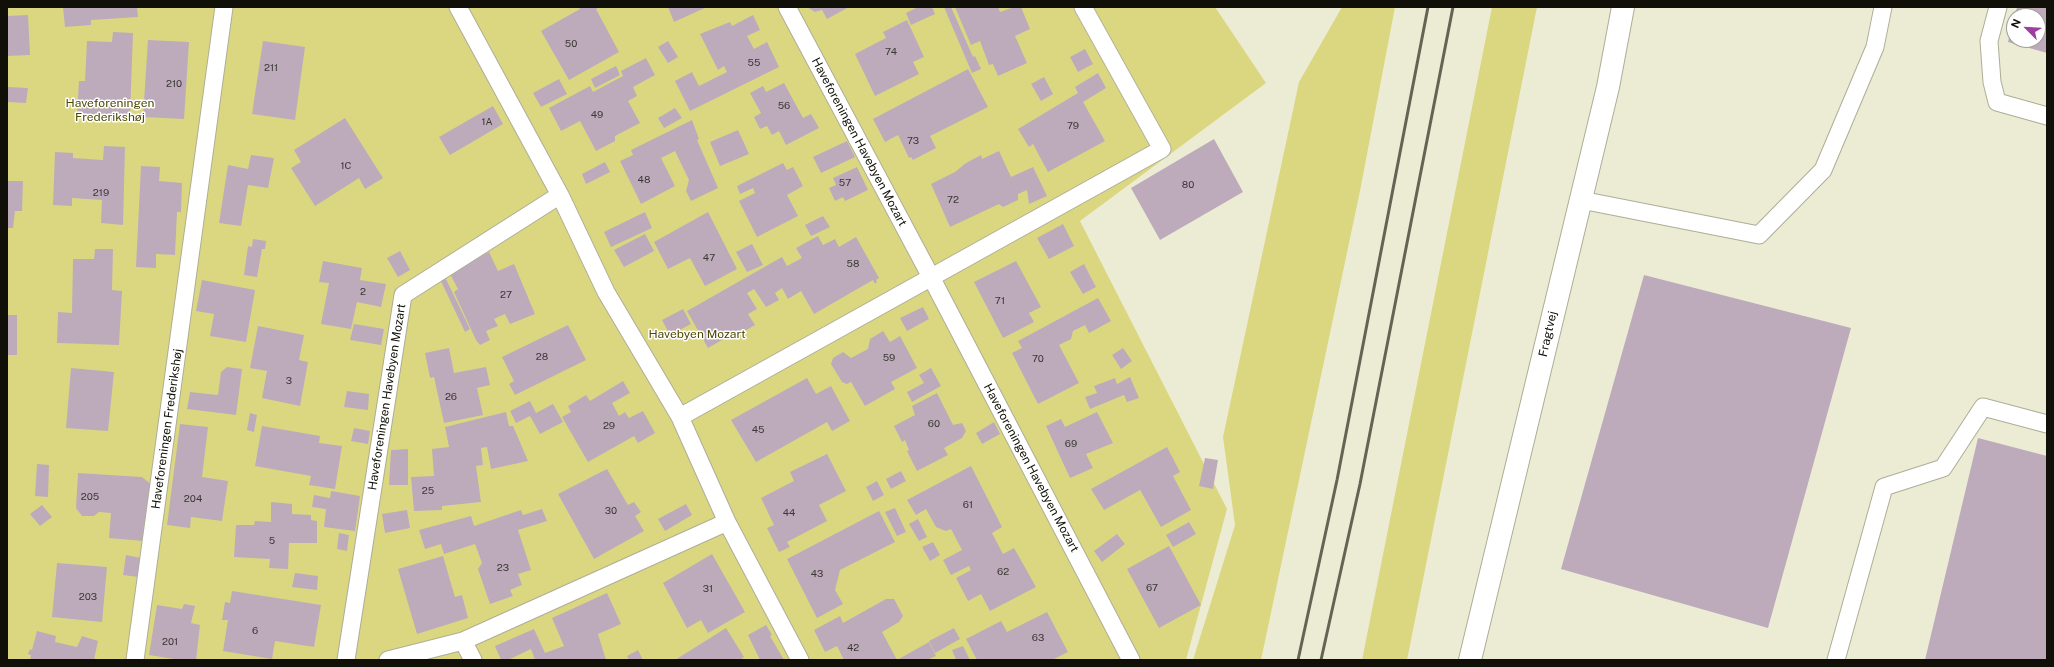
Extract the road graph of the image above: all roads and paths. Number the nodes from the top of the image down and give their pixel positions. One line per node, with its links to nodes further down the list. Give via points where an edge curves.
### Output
1 (224, 7): 16 (lane, Haveforeningen Frederikshøj)
2 (458, 7): 9 (lane)
3 (787, 7): 11 (lane, Haveforeningen Havebyen Mozart)
4 (1083, 7): 11 (lane, via 1162,149)
5 (1624, 7): 10 (street, Fragtvej, via 1608,87)
6 (1883, 7): 10 (lane, via 1875,47 1823,170 1759,235)
7 (1998, 7): 8 (lane, via 1988,40 1992,82 1997,102)
8 (2047, 116)
9 (560, 195): 12 (lane, via 606,292); 17 (lane, Haveforeningen Havebyen Mozart, via 403,295)
10 (1580, 200): 22 (street, Fragtvej)
11 (931, 277): 12 (lane); 21 (lane, Haveforeningen Havebyen Mozart)
12 (680, 417): 14 (lane)
13 (2047, 424): 23 (lane, via 1983,407 1943,468 1884,487)
14 (727, 522): 15 (lane); 20 (lane)
15 (463, 641): 18 (lane); 19 (lane)
16 (135, 660)
17 (346, 660)
18 (388, 660)
19 (473, 660)
20 (800, 660)
21 (1131, 660)
22 (1470, 660)
23 (1836, 660)

